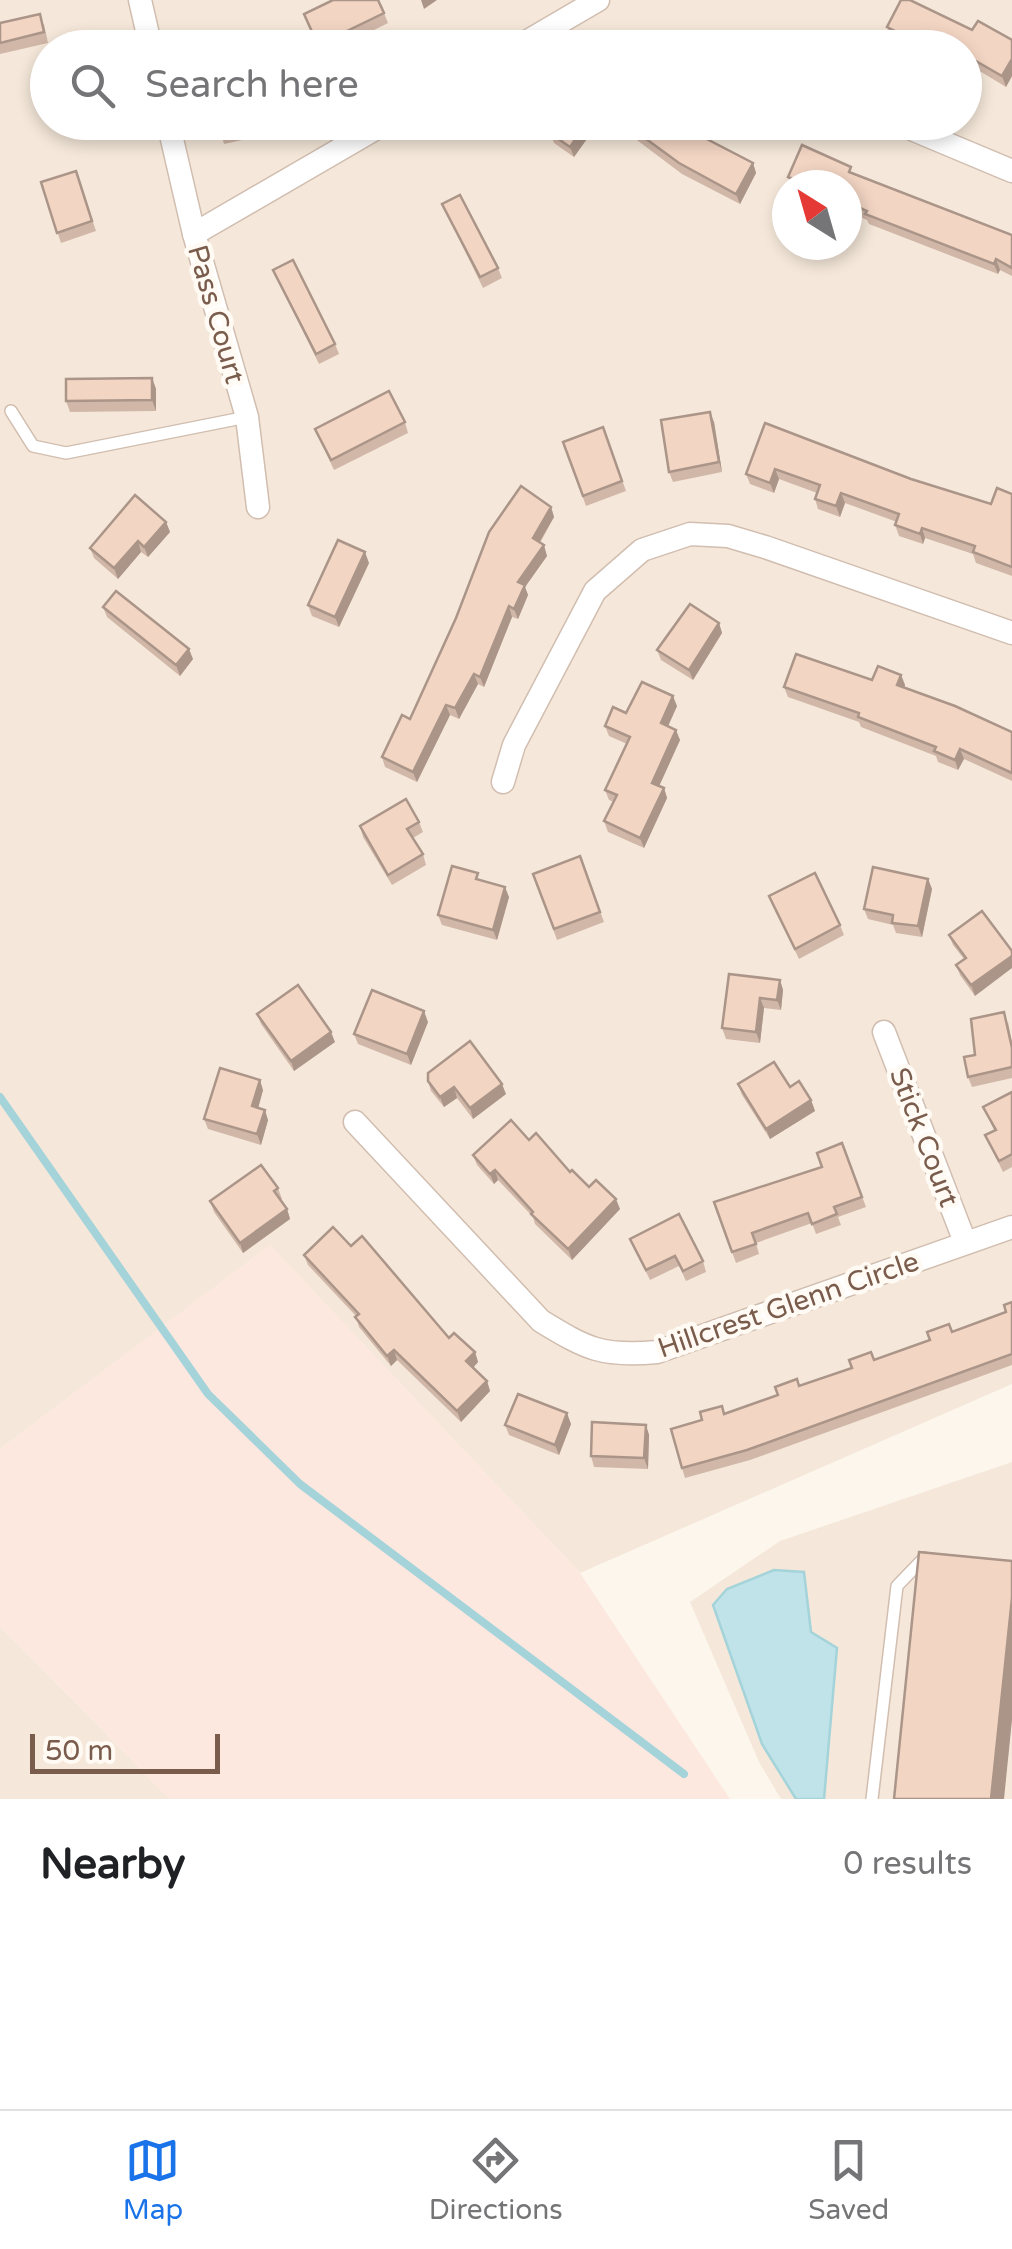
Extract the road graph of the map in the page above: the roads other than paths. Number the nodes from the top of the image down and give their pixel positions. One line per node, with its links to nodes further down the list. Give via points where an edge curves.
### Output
1 (140, 0): 3 (street)
2 (598, 0): 4 (street)
3 (147, 30)
4 (547, 30)
5 (172, 140): 9 (street, Pass Court)
6 (356, 140): 9 (street)
7 (938, 140): 8 (street)
8 (1012, 171)
9 (194, 234): 11 (street, Pass Court)
10 (12, 411): 11 (lane, via 33,446 66,453)
11 (247, 417): 12 (street, Pass Court)
12 (258, 506)
13 (1012, 633): 14 (street, via 728,536 690,534 642,550 595,591 514,745)
14 (503, 782)
15 (884, 1032): 18 (street, Stick Court)
16 (355, 1122): 18 (street, Hillcrest Glenn Circle, via 541,1322 618,1356 657,1352)
17 (1012, 1227): 18 (street, Hillcrest Glenn Circle)
18 (966, 1242)
19 (941, 1560): 20 (lane, via 924,1558 897,1586)
20 (872, 1799)

